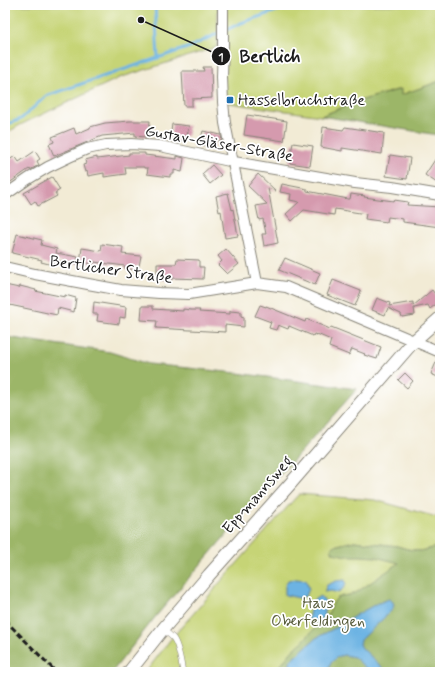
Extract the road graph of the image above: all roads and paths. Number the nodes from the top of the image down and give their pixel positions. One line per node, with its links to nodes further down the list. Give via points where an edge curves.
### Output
1 (223, 7): 2 (street, via 223,102)
2 (234, 162): 3 (street, Gustav-Gläser-Straße); 4 (street, Gustav-Gläser-Straße, via 160,146 106,145 87,150 48,167); 6 (street)
3 (440, 195)
4 (5, 196)
5 (5, 267): 6 (street, Bertlicher Straße, via 121,290 159,294 189,294)
6 (257, 283): 8 (street, Bertlicher Straße, via 286,287)
7 (440, 318): 8 (street, Eppmannsweg)
8 (414, 341): 9 (street, Bertlicher Straße); 10 (street, Eppmannsweg)
9 (440, 352)
10 (163, 629): 11 (street, Eppmannsweg); 12 (lane, via 174,638)
11 (129, 672)
12 (183, 672)

